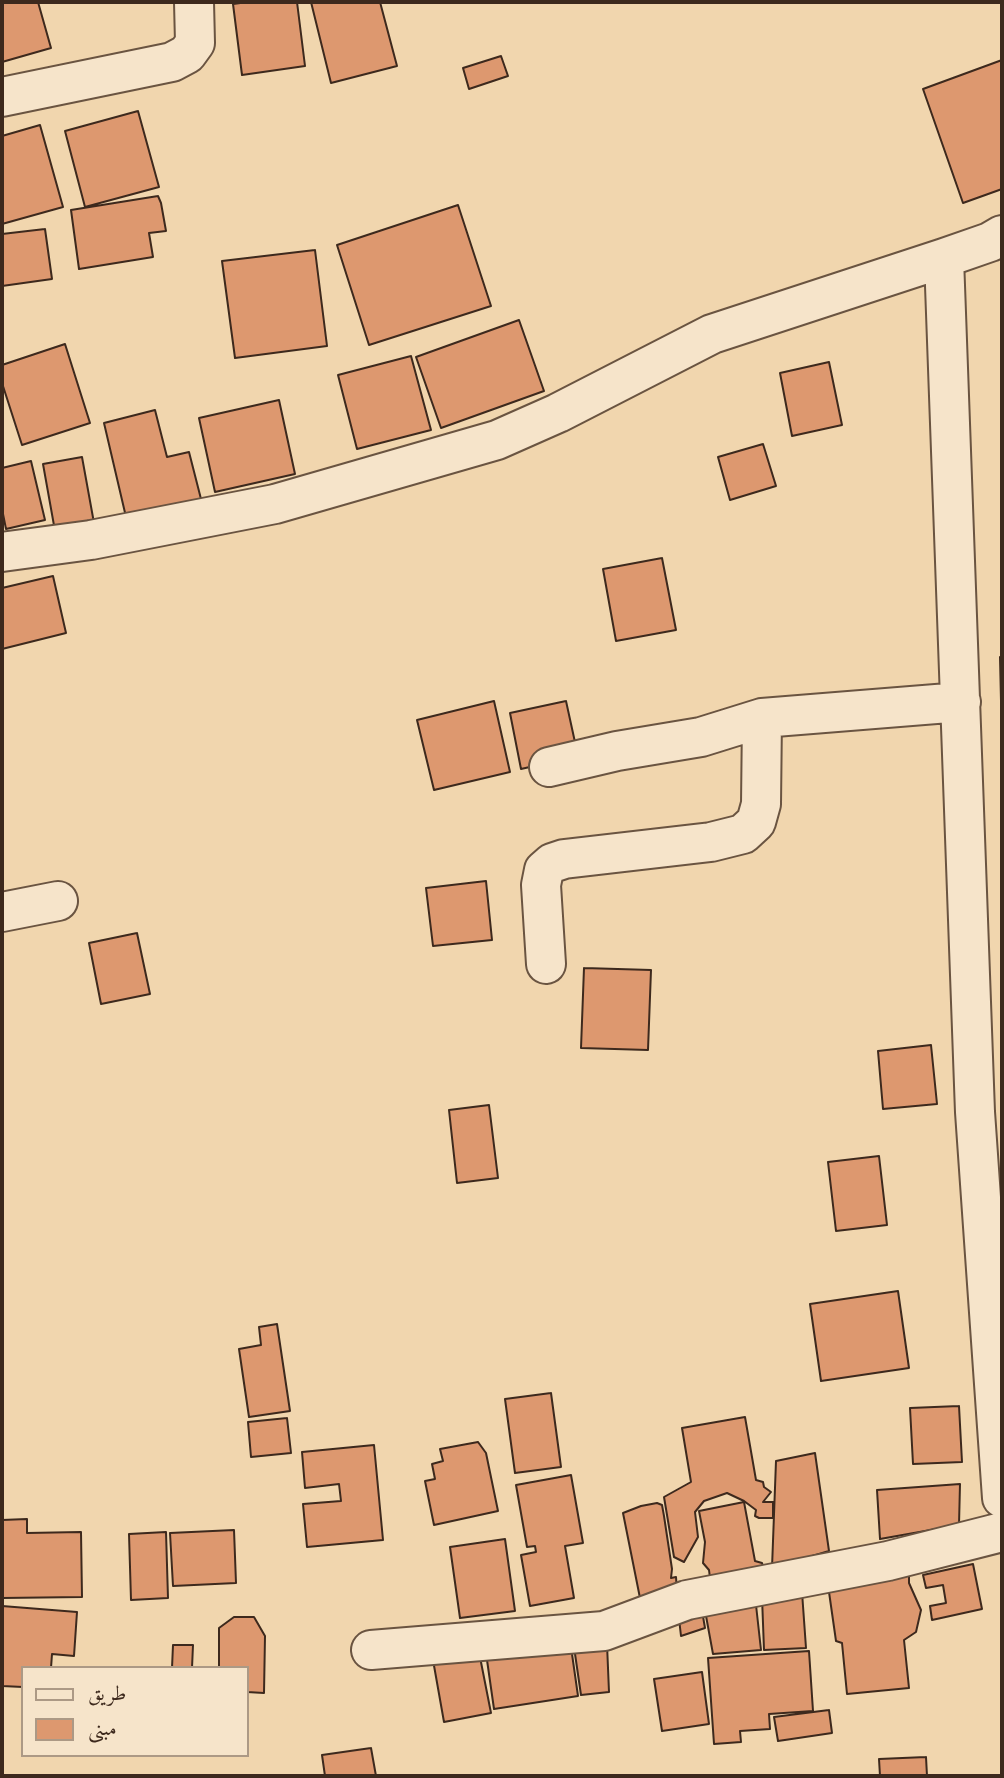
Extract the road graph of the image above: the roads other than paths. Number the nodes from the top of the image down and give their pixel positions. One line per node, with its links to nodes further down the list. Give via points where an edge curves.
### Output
1 (194, 2): 2 (street, via 195,43 172,62)
2 (2, 97)
3 (998, 240): 4 (street)
4 (944, 258): 5 (street, via 712,334 497,440 275,504 91,540); 6 (street)
5 (2, 552)
6 (961, 702): 7 (street); 12 (street, via 975,1112)
7 (762, 718): 8 (street, via 701,737); 11 (street, via 761,804 756,822 743,834 711,842 552,863 544,870 541,885)
8 (549, 767)
9 (58, 901): 10 (street)
10 (2, 912)
11 (546, 964)
12 (1000, 1442): 13 (street)
13 (1002, 1498)
14 (1002, 1532): 15 (street, via 888,1561 687,1600 604,1631)
15 (371, 1650)

